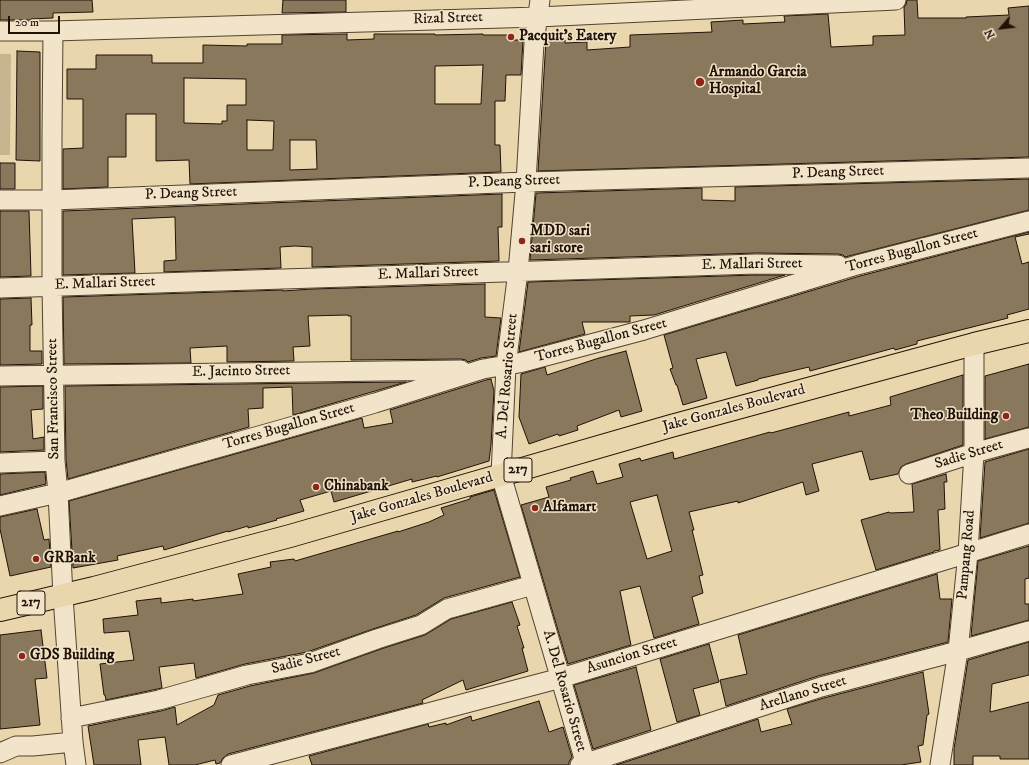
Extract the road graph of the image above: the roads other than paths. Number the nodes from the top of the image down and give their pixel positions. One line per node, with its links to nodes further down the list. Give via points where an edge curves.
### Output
1 (896, 0): 2 (street, Rizal Street)
2 (539, 8): 4 (street, Rizal Street); 6 (street, A. Del Rosario Street, via 534,43)
3 (0, 31): 4 (street, Rizal Street)
4 (53, 31): 8 (street, San Francisco Street)
5 (1029, 168): 6 (street, P. Deang Street)
6 (526, 182): 8 (street, P. Deang Street); 11 (street, A. Del Rosario Street)
7 (0, 200): 8 (street, P. Deang Street)
8 (52, 200): 12 (street, San Francisco Street)
9 (1029, 221): 10 (street, Torres Bugallon Street)
10 (857, 265): 11 (street, E. Mallari Street, via 756,264); 16 (street, Torres Bugallon Street, via 644,330)
11 (518, 271): 12 (street, E. Mallari Street); 16 (street, A. Del Rosario Street)
12 (52, 286): 13 (street, E. Mallari Street); 18 (street, San Francisco Street)
13 (0, 288)
14 (1029, 331): 15 (main road, Jake Gonzales Boulevard / 217)
15 (974, 344): 21 (street, Pampang Road); 25 (main road, Jake Gonzales Boulevard / 217)
16 (506, 366): 17 (street, Torres Bugallon Street); 25 (street, A. Del Rosario Street)
17 (483, 369): 18 (street, E. Jacinto Street); 26 (street, Torres Bugallon Street, via 375,403)
18 (54, 374): 19 (street, E. Jacinto Street); 22 (street, San Francisco Street)
19 (0, 376)
20 (1029, 438): 21 (street, Sadie Street)
21 (974, 453): 24 (street, Sadie Street); 29 (street, Pampang Road)
22 (55, 460): 23 (street); 26 (street, San Francisco Street)
23 (0, 463)
24 (909, 474)
25 (501, 475): 30 (street, A. Del Rosario Street); 31 (main road, Jake Gonzales Boulevard / 217, via 290,536)
26 (58, 493): 27 (street, Torres Bugallon Street); 31 (street, San Francisco Street)
27 (0, 506)
28 (1029, 534): 29 (street, Asuncion Street)
29 (968, 553): 34 (street, Pampang Road); 35 (street, Asuncion Street)
30 (533, 585): 35 (street, A. Del Rosario Street); 36 (street, Sadie Street, via 448,610 421,625 310,663 247,675 159,700)
31 (63, 596): 32 (main road, Jake Gonzales Boulevard / 217); 36 (street, San Francisco Street)
32 (0, 610)
33 (1029, 630): 34 (street, Arellano Street)
34 (958, 651): 39 (street, Arellano Street, via 821,687); 42 (street, Pampang Road)
35 (561, 678): 39 (street, A. Del Rosario Street); 41 (street, Asuncion Street)
36 (72, 718): 37 (street, San Francisco Street)
37 (73, 742): 38 (street, via 16,746); 40 (street, San Francisco Street)
38 (0, 753)
39 (584, 764)
40 (76, 765)
41 (231, 765)
42 (940, 765)

